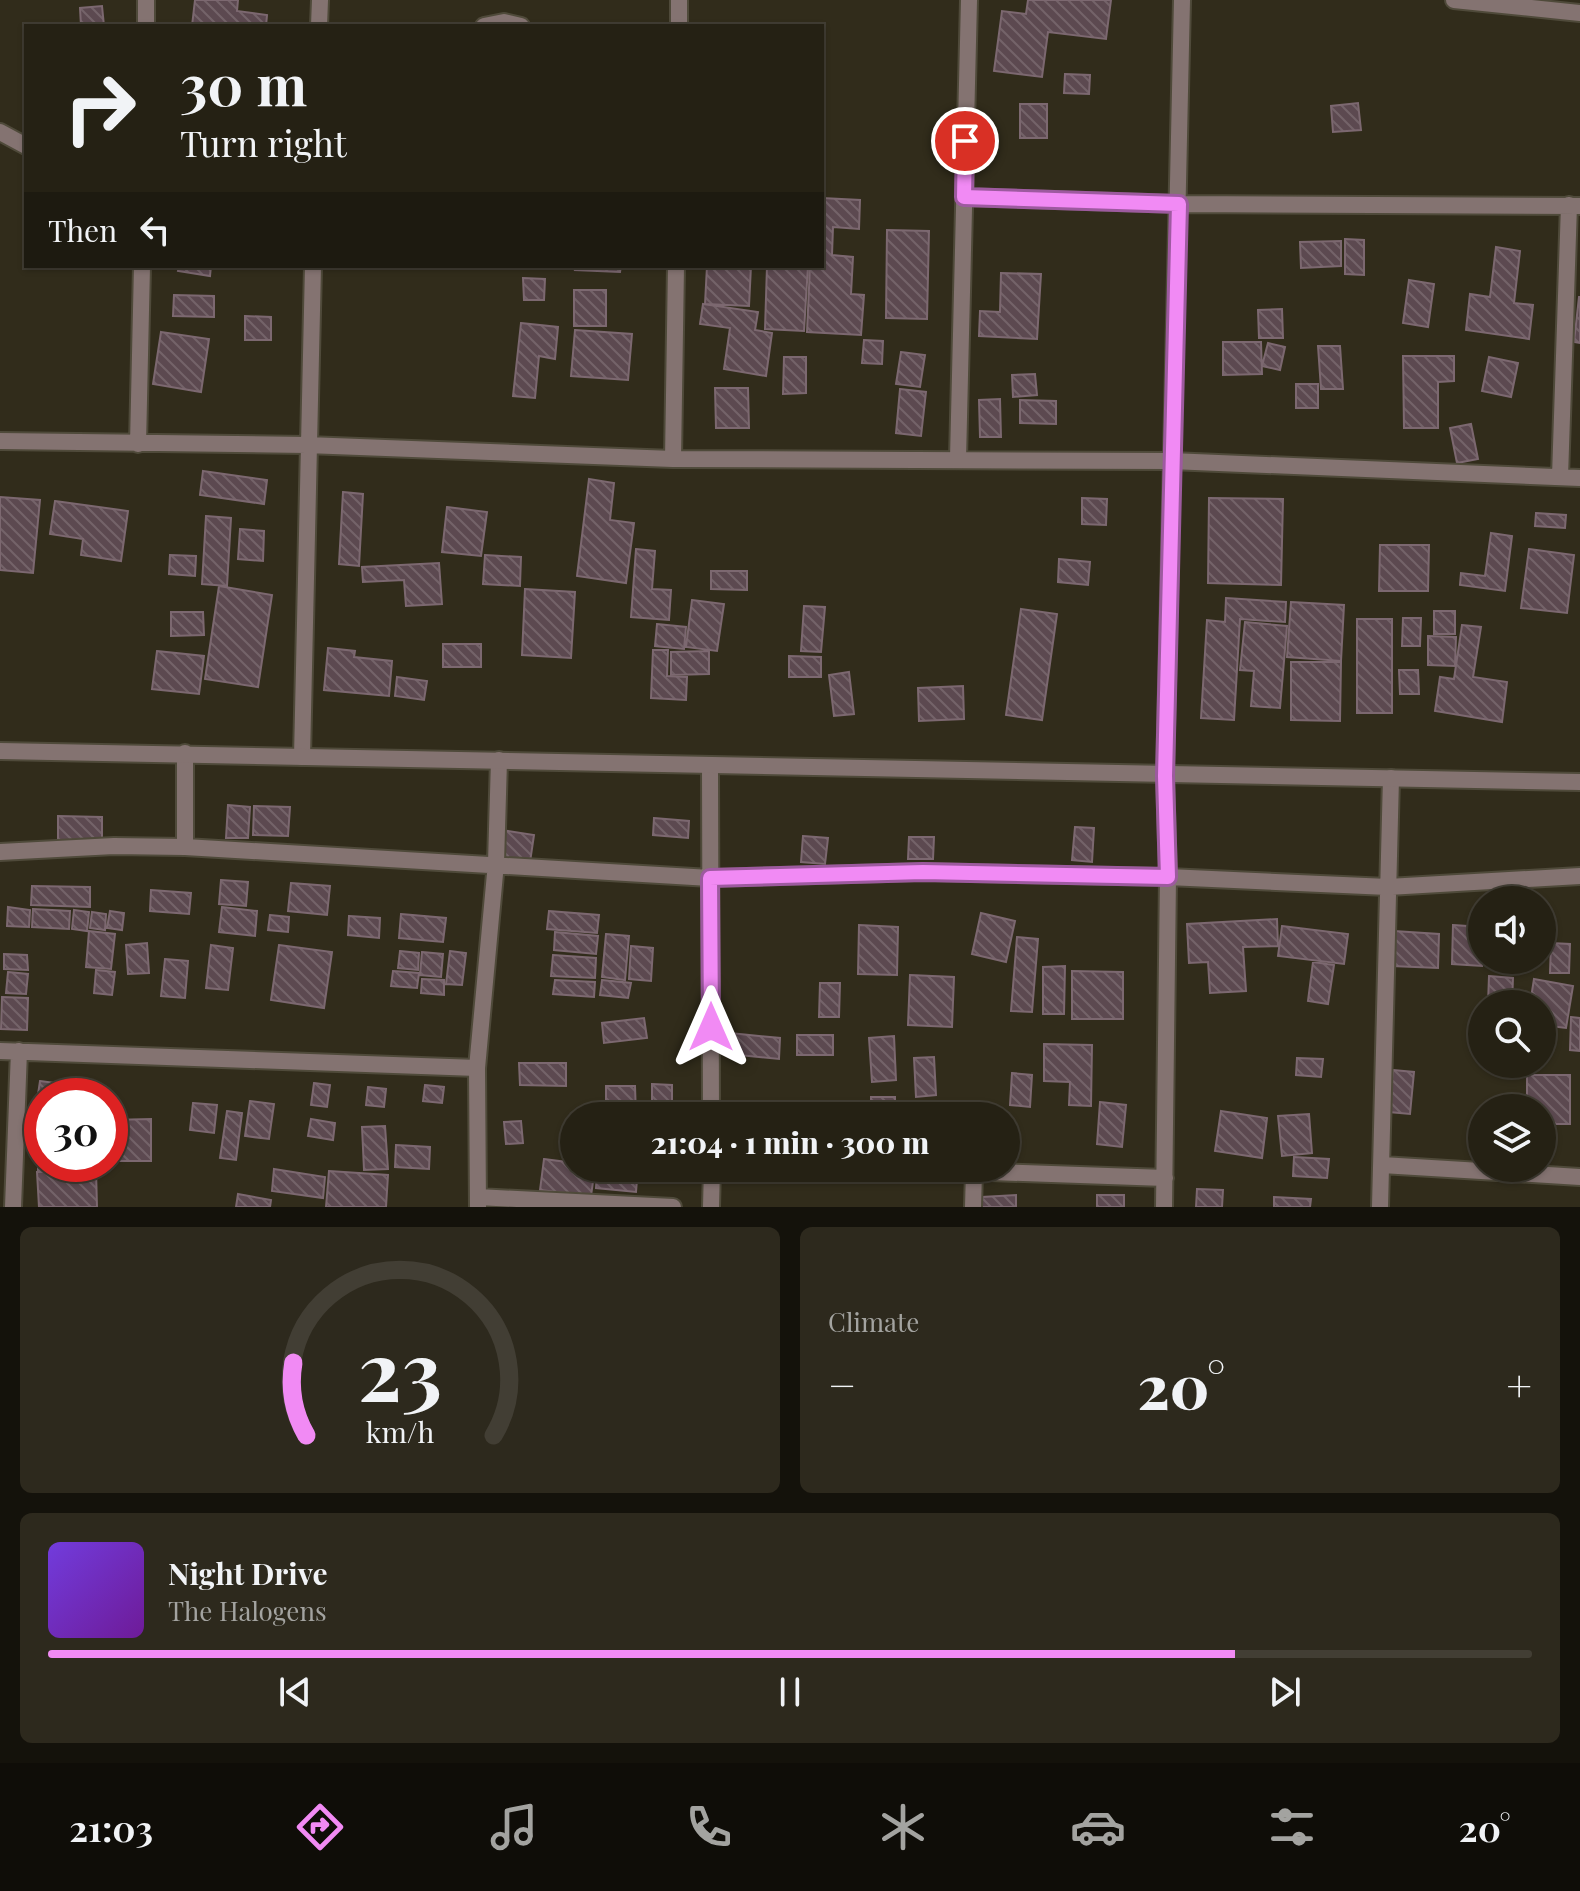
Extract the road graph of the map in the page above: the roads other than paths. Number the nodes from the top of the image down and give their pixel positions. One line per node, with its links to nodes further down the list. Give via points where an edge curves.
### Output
1 (146, 0): 8 (street)
2 (320, 0): 9 (street)
3 (679, 0): 10 (street)
4 (969, 0): 13 (street)
5 (1182, 0): 14 (street)
6 (1454, 0): 7 (street)
7 (1580, 13)
8 (146, 24)
9 (319, 24)
10 (679, 24)
11 (0, 132): 12 (street)
12 (24, 145)
13 (964, 197): 14 (street); 23 (street)
14 (1179, 204): 15 (street); 24 (street)
15 (1574, 205): 25 (street)
16 (142, 268): 20 (street)
17 (313, 268): 21 (street)
18 (676, 268): 22 (street)
19 (0, 441): 20 (street)
20 (138, 444): 21 (street)
21 (307, 445): 22 (street); 29 (street)
22 (673, 459): 23 (street)
23 (958, 459): 24 (street)
24 (1171, 461): 25 (street); 32 (street)
25 (1560, 477): 26 (street)
26 (1580, 478)
27 (0, 751): 28 (street)
28 (185, 753): 29 (street); 35 (street)
29 (302, 757): 30 (street)
30 (499, 760): 31 (street); 37 (street)
31 (710, 766): 32 (street); 40 (street)
32 (1165, 776): 33 (street); 39 (street)
33 (1391, 778): 34 (street); 41 (street)
34 (1580, 782)
35 (185, 847): 36 (street); 37 (street)
36 (0, 852)
37 (496, 863): 40 (street); 44 (street)
38 (1580, 876): 41 (street)
39 (1168, 877): 40 (street, via 923,872); 41 (street); 49 (street)
40 (710, 878): 45 (street)
41 (1388, 887): 46 (street)
42 (0, 1051): 43 (street)
43 (19, 1051): 44 (street); 53 (street)
44 (477, 1068): 52 (street)
45 (711, 1102)
46 (1382, 1165): 48 (street); 58 (street)
47 (1020, 1173): 49 (street)
48 (1580, 1177)
49 (1165, 1178): 57 (street)
50 (712, 1182): 55 (street)
51 (974, 1182): 56 (street)
52 (478, 1202): 54 (street)
53 (13, 1207)
54 (673, 1207)
55 (711, 1207)
56 (973, 1207)
57 (1164, 1207)
58 (1380, 1207)

